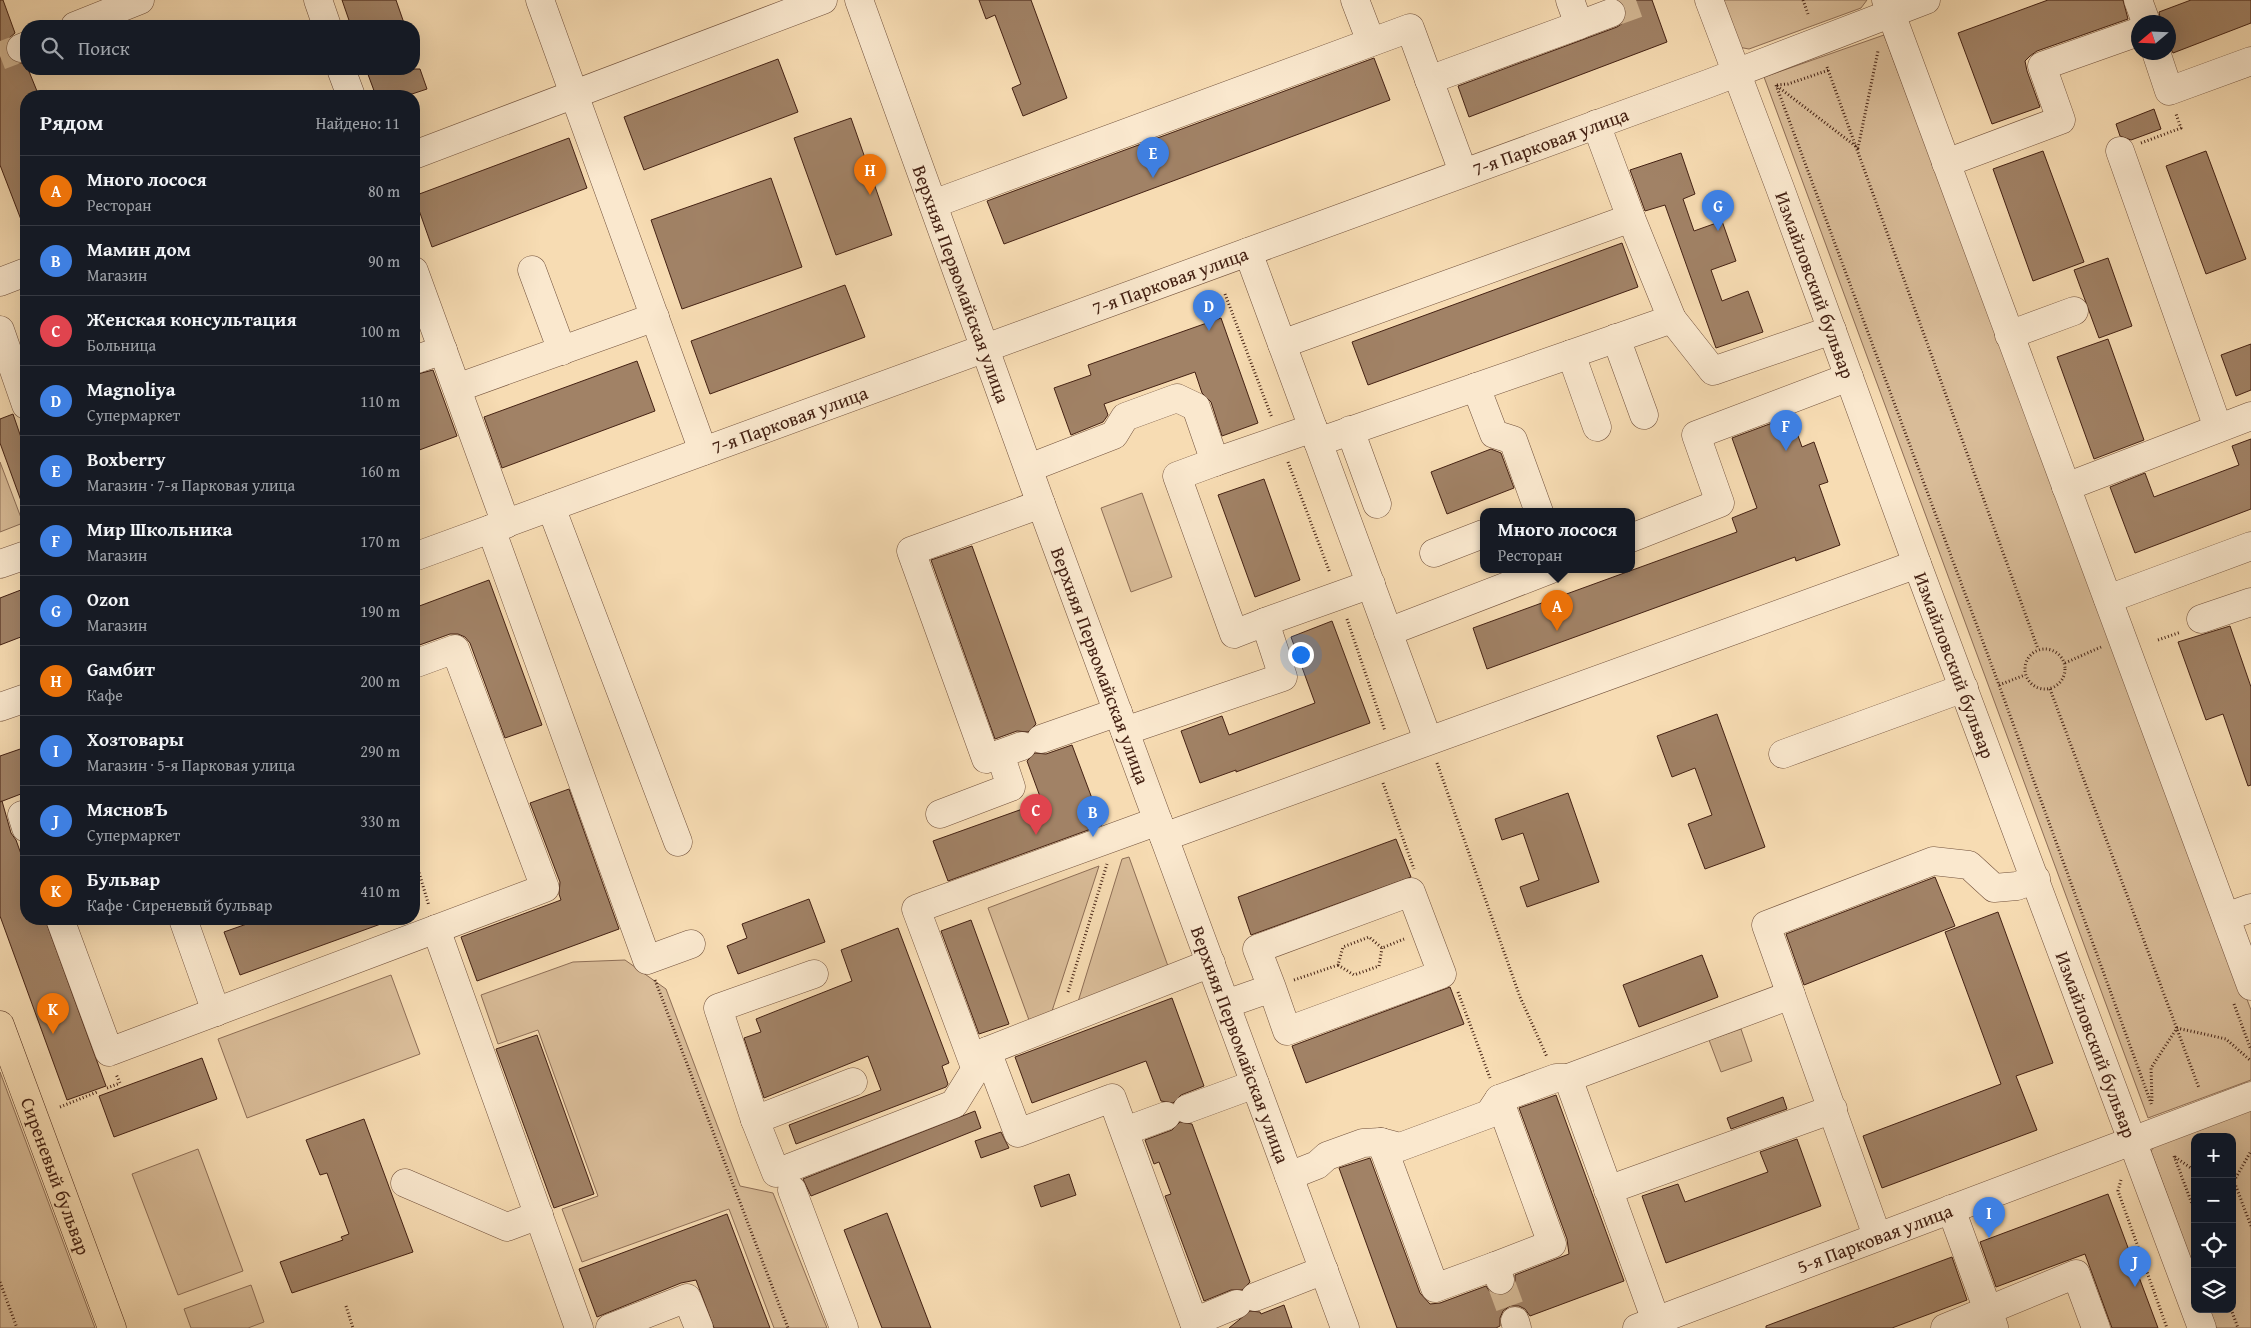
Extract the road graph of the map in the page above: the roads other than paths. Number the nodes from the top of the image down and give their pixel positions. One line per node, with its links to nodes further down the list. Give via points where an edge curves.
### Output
1 (140, 0): 14 (street)
2 (318, 0): 15 (street)
3 (540, 0): 24 (street)
4 (822, 0): 24 (street)
5 (859, 0): 30 (street, Верхняя Первомайская улица)
6 (1355, 0): 17 (street)
7 (1709, 0): 20 (street, Измайловский бульвар)
8 (1926, 0): 10 (street, 7-я Парковая улица)
9 (2138, 0): 13 (street)
10 (1888, 7): 20 (street, 7-я Парковая улица); 28 (street)
11 (1575, 12): 12 (street); 22 (street)
12 (1611, 13)
13 (2143, 15)
14 (89, 20)
15 (325, 20)
16 (2131, 34): 28 (street, via 2042,66 2061,120)
17 (1371, 42): 22 (street, via 1410,28); 30 (street)
18 (2159, 60): 19 (street, via 2169,91)
19 (2251, 61)
20 (1736, 73): 25 (street, 7-я Парковая улица); 40 (street, Измайловский бульвар)
21 (343, 75): 23 (street)
22 (1429, 80): 29 (street)
23 (349, 90)
24 (574, 94): 27 (street); 38 (street)
25 (1596, 124): 29 (street, 7-я Парковая улица); 31 (street)
26 (2120, 151): 57 (street)
27 (420, 153)
28 (1946, 163): 41 (street)
29 (1463, 172): 32 (street, 7-я Парковая улица)
30 (933, 204): 46 (street, Верхняя Первомайская улица)
31 (1631, 218): 39 (street); 44 (street)
32 (1248, 252): 44 (street); 46 (street, 7-я Парковая улица)
33 (532, 270): 47 (street)
34 (20, 274): 35 (street)
35 (0, 282)
36 (420, 287): 45 (street)
37 (2074, 311): 41 (street)
38 (655, 318): 47 (street); 60 (street)
39 (1672, 319): 40 (street, via 1713,371); 43 (street)
40 (1832, 330): 50 (street, Измайловский бульвар)
41 (2009, 335): 63 (street)
42 (1, 338): 53 (street)
43 (1616, 338): 48 (street); 54 (street)
44 (1282, 344): 59 (street)
45 (443, 350): 49 (street); 52 (street)
46 (985, 350): 60 (street, 7-я Парковая улица); 62 (street, Верхняя Первомайская улица)
47 (562, 351): 52 (street)
48 (1571, 354): 51 (street); 56 (street)
49 (420, 358)
50 (1849, 377): 70 (street, via 1696,434 1720,503); 76 (street, Измайловский бульвар)
51 (1476, 387): 58 (street); 67 (street, via 1494,434 1513,440)
52 (457, 388): 68 (street)
53 (20, 389)
54 (1644, 415)
55 (2251, 416): 57 (street)
56 (1597, 427)
57 (2218, 428): 63 (street)
58 (1350, 430): 59 (street); 65 (street)
59 (1316, 435): 61 (street, via 1280,440); 78 (street)
60 (703, 452): 66 (street, 7-я Парковая улица)
61 (1215, 462): 62 (street, via 1196,407 1177,398 1125,417 1114,435); 82 (street, via 1177,476 1234,634)
62 (1029, 468): 64 (street, Верхняя Первомайская улица)
63 (2066, 488): 79 (street)
64 (1041, 504): 88 (street, Верхняя Первомайская улица); 89 (street, via 911,551 986,759)
65 (1377, 504)
66 (551, 507): 68 (street, 7-я Парковая улица); 94 (street)
67 (1533, 508)
68 (499, 527): 73 (street, 7-я Парковая улица); 100 (street, via 647,960)
69 (1480, 535): 72 (street)
70 (1635, 536)
71 (2251, 546): 79 (street)
72 (1434, 553)
73 (420, 556)
74 (20, 557): 75 (street)
75 (0, 564)
76 (1917, 564): 85 (street, Измайловский бульвар); 90 (street)
77 (1520, 575): 83 (street)
78 (1371, 584): 82 (street); 83 (street)
79 (2108, 599): 96 (street)
80 (2251, 602): 81 (street)
81 (2201, 620)
82 (1265, 622): 88 (street, via 1284,677)
83 (1388, 632): 90 (street)
84 (420, 662): 99 (street, via 455,649 545,888)
85 (1964, 688): 91 (street); 95 (street, Измайловский бульвар)
86 (20, 700): 87 (street)
87 (0, 707)
88 (1122, 721): 89 (street); 93 (street, Верхняя Первомайская улица)
89 (1021, 747): 92 (street, via 1012,788)
90 (1431, 749): 93 (street, via 1393,753)
91 (1784, 754)
92 (940, 814)
93 (1161, 829): 101 (street, Верхняя Первомайская улица); 109 (street, via 1115,836 916,909)
94 (678, 842)
95 (2036, 879): 105 (street, via 2017,886 1994,888 1969,865 1933,861 1766,925); 119 (street, Измайловский бульвар)
96 (2239, 913): 103 (street)
97 (62, 925): 107 (street, via 108,1052)
98 (185, 925): 107 (street)
99 (436, 929): 107 (street); 126 (street)
100 (691, 944)
101 (1211, 963): 106 (street, Верхняя Первомайская улица); 109 (street, via 1059,1022)
102 (814, 974): 117 (street, via 718,1008)
103 (2251, 986)
104 (1272, 988): 104 (street, via 1257,949 1416,890 1426,931 1442,974 1287,1031); 106 (street)
105 (1791, 995): 110 (street); 115 (street)
106 (1226, 1004): 112 (street, Верхняя Первомайская улица)
107 (216, 1012)
108 (0, 1025): 132 (main road, Сиреневый бульвар)
109 (982, 1060): 117 (street, via 954,1104 776,1173); 118 (street, via 1018,1133 1112,1098)
110 (1562, 1078): 114 (street); 124 (street)
111 (853, 1082): 117 (street)
112 (1255, 1084): 118 (street); 121 (street, Верхняя Первомайская улица)
113 (2251, 1096): 119 (street, 5-я Парковая улица)
114 (1499, 1099): 120 (street, via 1489,1114 1400,1147); 120 (street, via 1552,1244 1497,1272 1435,1288)
115 (1830, 1100): 116 (street); 124 (street); 127 (street)
116 (1786, 1106)
117 (755, 1120)
118 (1125, 1132): 131 (street)
119 (2133, 1140): 125 (street, 5-я Парковая улица); 140 (street, Измайловский бульвар)
120 (1381, 1142): 121 (street, via 1354,1146)
121 (1289, 1176): 128 (street, Верхняя Первомайская улица)
122 (405, 1183): 126 (street, via 507,1227)
123 (792, 1190): 136 (street)
124 (1608, 1190): 130 (street)
125 (1950, 1209): 127 (street, 5-я Парковая улица); 129 (street)
126 (539, 1215): 133 (street)
127 (1877, 1236): 130 (street, 5-я Парковая улица)
128 (1324, 1270): 131 (street); 137 (street, Верхняя Первомайская улица)
129 (1991, 1319): 138 (street); 139 (street, via 2076,1274)
130 (1646, 1324)
131 (1195, 1325)
132 (112, 1328)
133 (579, 1328)
134 (610, 1328): 135 (street, via 687,1298)
135 (699, 1328)
136 (844, 1328)
137 (1344, 1328)
138 (1945, 1328)
139 (2096, 1328)
140 (2202, 1328)

